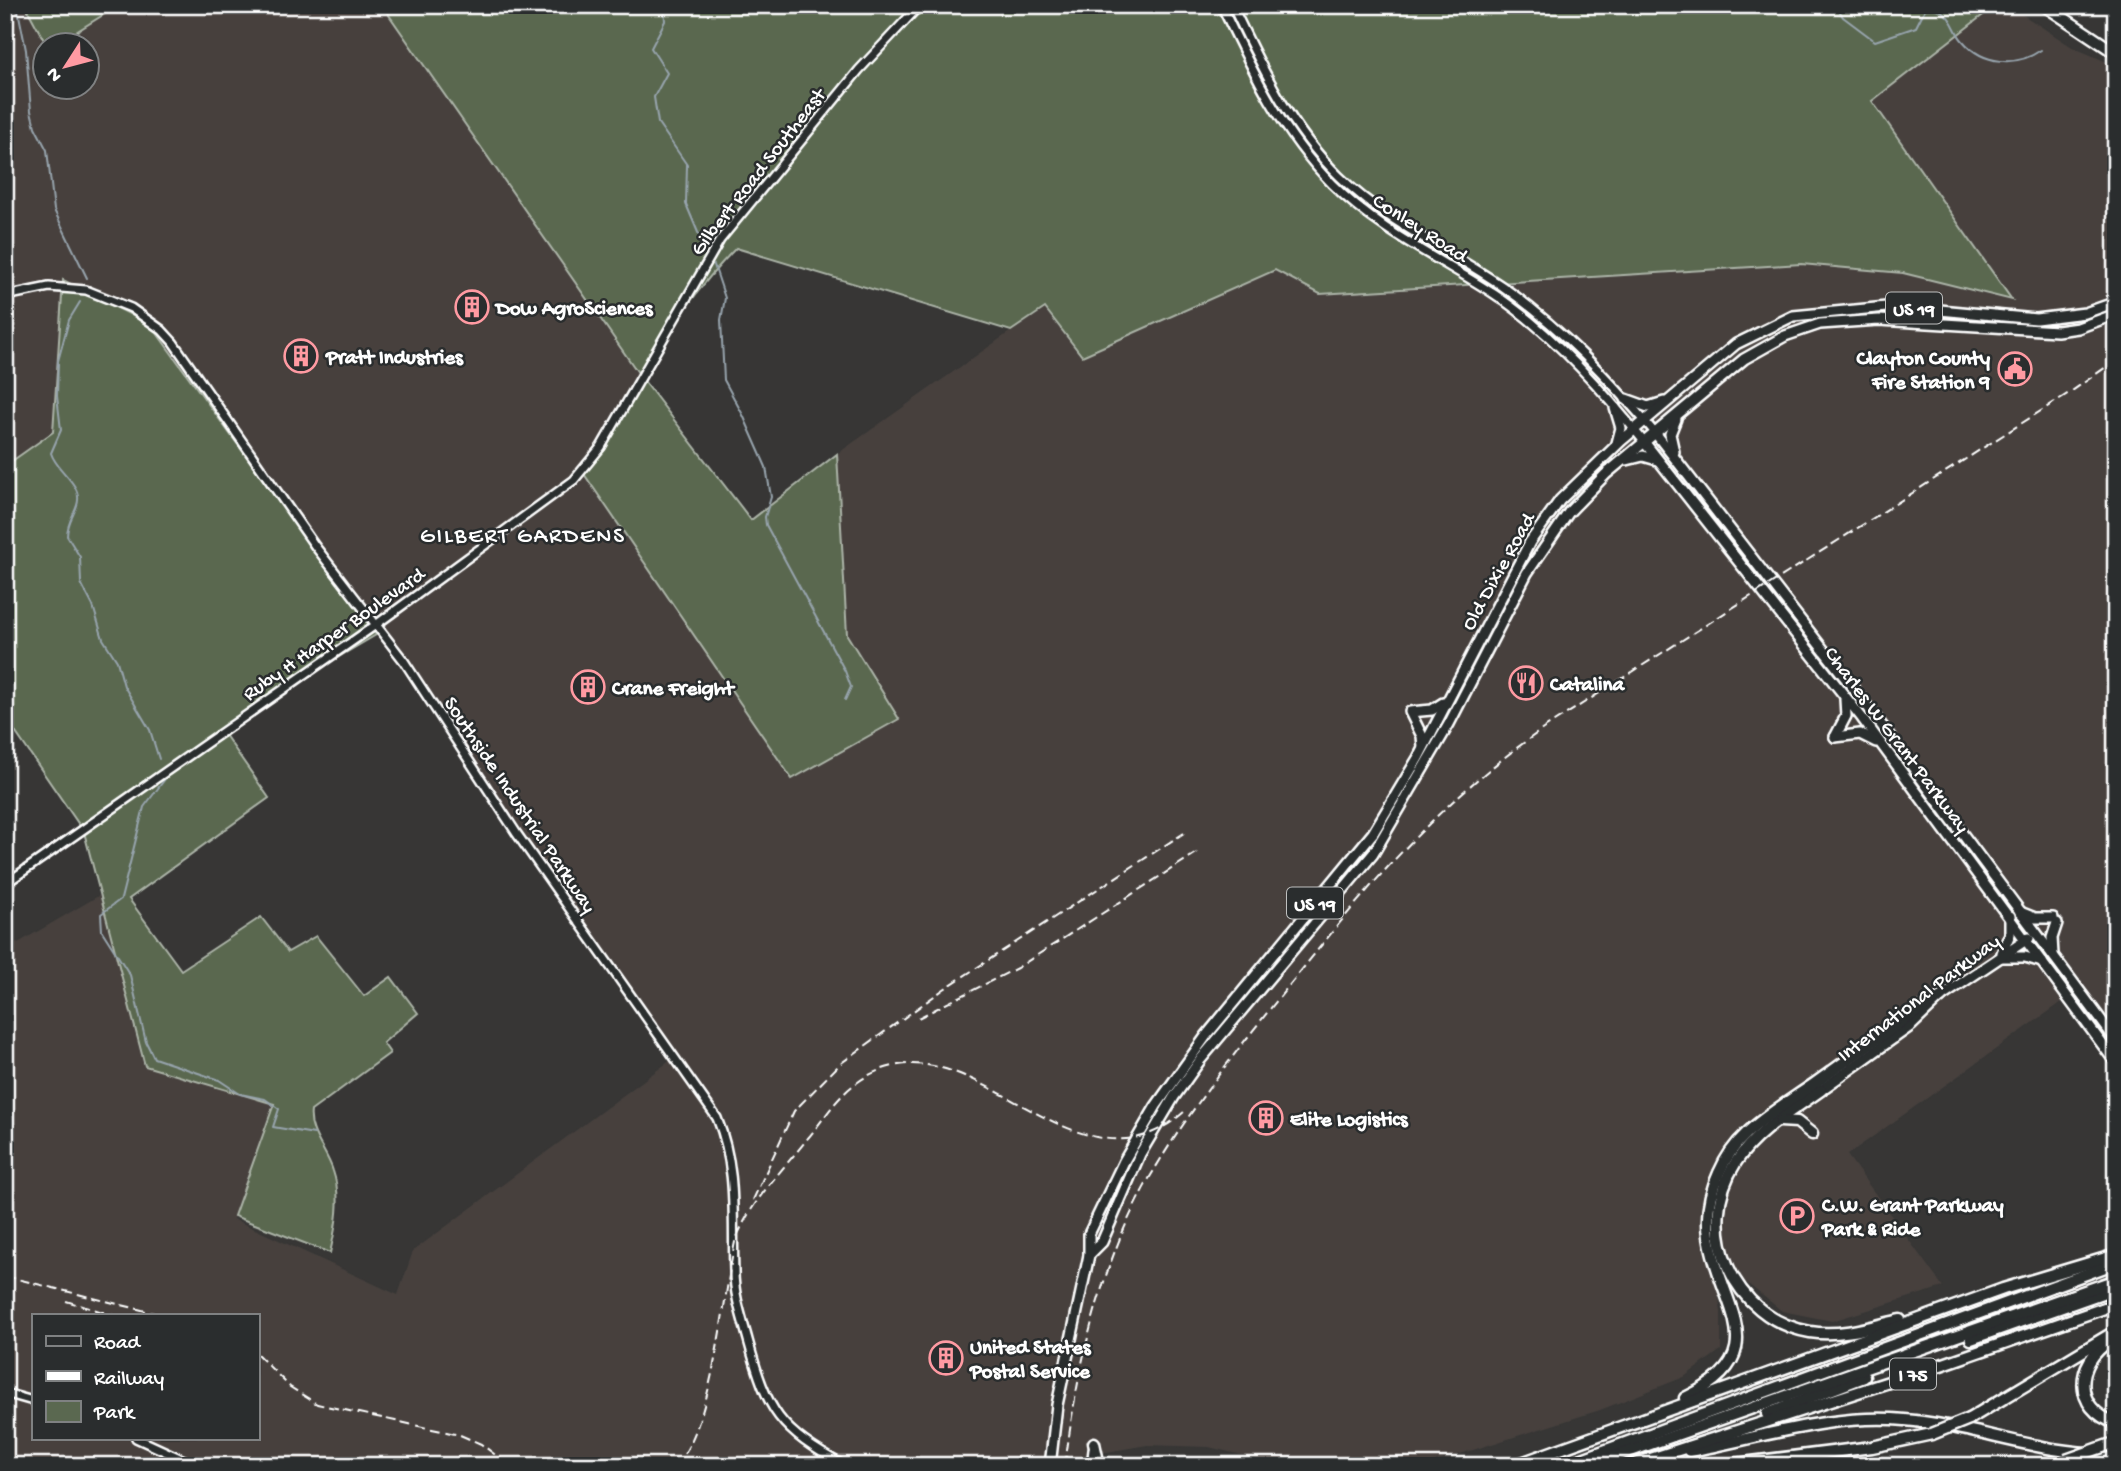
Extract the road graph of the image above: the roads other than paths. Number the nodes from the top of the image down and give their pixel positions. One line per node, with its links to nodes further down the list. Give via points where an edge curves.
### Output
1 (920, 5): 9 (street, Gilbert Road Southeast, via 859,70 720,240)
2 (1221, 5): 12 (street, Conley Road, via 1274,111 1332,184 1380,225 1511,306)
3 (1232, 5): 10 (street, Conley Road, via 1295,124 1341,177 1399,224 1519,298 1572,343)
4 (2044, 5): 5 (highway)
5 (2116, 52)
6 (5, 296): 22 (street, Southside Industrial Parkway, via 49,287 86,290 125,304 162,330 315,546)
7 (2116, 302): 11 (main road, Old Dixie Road / US 19, via 2085,313 2036,319 1897,306 1793,316 1736,344)
8 (2116, 314): 13 (main road, Old Dixie Road, via 2065,330 1879,320 1820,324 1761,348)
9 (644, 374): 22 (street, Ruby H Harper Boulevard, via 601,447 575,480)
10 (1626, 399): 11 (main road, via 1648,407); 14 (street, Conley Road)
11 (1669, 400): 14 (main road, Old Dixie Road / US 19)
12 (1615, 408): 15 (street, Conley Road); 18 (main road, via 1621,428)
13 (1678, 415): 16 (main road, Old Dixie Road); 19 (main road, via 1670,434)
14 (1645, 421): 15 (main road, Old Dixie Road / US 19); 16 (street, Conley Road)
15 (1634, 430): 17 (street, Conley Road); 18 (main road, Old Dixie Road / US 19)
16 (1656, 433): 17 (main road, Old Dixie Road / US 19); 19 (main road, Charles W Grant Parkway)
17 (1644, 443): 20 (main road, Old Dixie Road / US 19); 21 (main road, Charles W Grant Parkway)
18 (1616, 446): 24 (main road, Old Dixie Road / US 19, via 1560,500 1530,542)
19 (1675, 457): 28 (main road, Charles W Grant Parkway, via 1871,711)
20 (1622, 461): 21 (main road, via 1643,456); 40 (main road, Old Dixie Road / US 19, via 1569,512 1541,550 1449,724 1373,854 1188,1077 1140,1154 1102,1242)
21 (1658, 461): 23 (main road, Charles W Grant Parkway)
22 (377, 624): 27 (street, Ruby H Harper Boulevard); 60 (street, Southside Industrial Parkway, via 517,834 717,1118 732,1167 734,1275 761,1386 788,1429)
23 (1845, 697): 26 (main road, Charles W Grant Parkway); 26 (main road, via 1846,716 1835,737 1860,734)
24 (1447, 700): 25 (main road, Old Dixie Road / US 19); 25 (main road, via 1435,709 1410,712)
25 (1423, 748): 40 (main road, Old Dixie Road / US 19, via 1373,833 1181,1068 1124,1161 1089,1234)
26 (1884, 748): 28 (main road, Charles W Grant Parkway)
27 (5, 884)
28 (2014, 914): 29 (main road, Charles W Grant Parkway); 30 (main road, Charles W Grant Parkway); 31 (main road); 32 (main road, via 2055,920)
29 (2036, 934): 30 (main road, International Parkway); 32 (main road, Charles W Grant Parkway)
30 (2026, 940): 31 (main road, International Parkway); 33 (main road, Charles W Grant Parkway)
31 (1999, 957): 33 (main road, via 2018,956); 34 (main road, International Parkway)
32 (2054, 957): 35 (main road, Charles W Grant Parkway)
33 (2043, 963): 36 (main road, Charles W Grant Parkway)
34 (1941, 997): 37 (main road, International Parkway, via 1912,1025); 52 (highway, via 1756,1125 1733,1149 1713,1190 1708,1224 1735,1321 1734,1356 1712,1384)
35 (2116, 1040)
36 (2116, 1063)
37 (1821, 1090): 38 (highway)
38 (1777, 1122): 39 (highway, via 1797,1122); 46 (highway, via 1742,1154 1726,1181 1718,1208 1722,1253 1746,1297 1786,1325 1819,1334)
39 (1812, 1134)
40 (1089, 1255): 61 (main road, US 19, via 1057,1405)
41 (2116, 1255): 46 (highway)
42 (2116, 1264): 65 (highway, I 75)
43 (2116, 1280): 47 (highway)
44 (2116, 1288): 47 (highway)
45 (2116, 1304): 54 (highway, I 75)
46 (1942, 1311): 52 (highway)
47 (2019, 1319): 54 (highway); 66 (highway)
48 (2116, 1331): 68 (highway, bridge, via 1969,1419 1932,1434 1872,1447)
49 (2116, 1338): 53 (highway, via 2091,1356 2083,1381 2094,1410)
50 (5, 1394): 51 (street)
51 (32, 1401)
52 (1634, 1423): 64 (highway)
53 (2116, 1423)
54 (1709, 1439): 58 (highway, I 75)
55 (140, 1440): 59 (street)
56 (1094, 1443): 62 (street); 63 (highway)
57 (2114, 1446): 58 (highway, via 2071,1452 1923,1422 1877,1419 1815,1424); 71 (highway, bridge)
58 (1654, 1457): 67 (highway, I 75)
59 (197, 1466)
60 (845, 1466)
61 (1050, 1466)
62 (1091, 1466)
63 (1099, 1466)
64 (1513, 1466)
65 (1563, 1466)
66 (1588, 1466)
67 (1629, 1466)
68 (1719, 1466)
69 (1759, 1466): 70 (highway)
70 (1887, 1466)
71 (2038, 1466)

